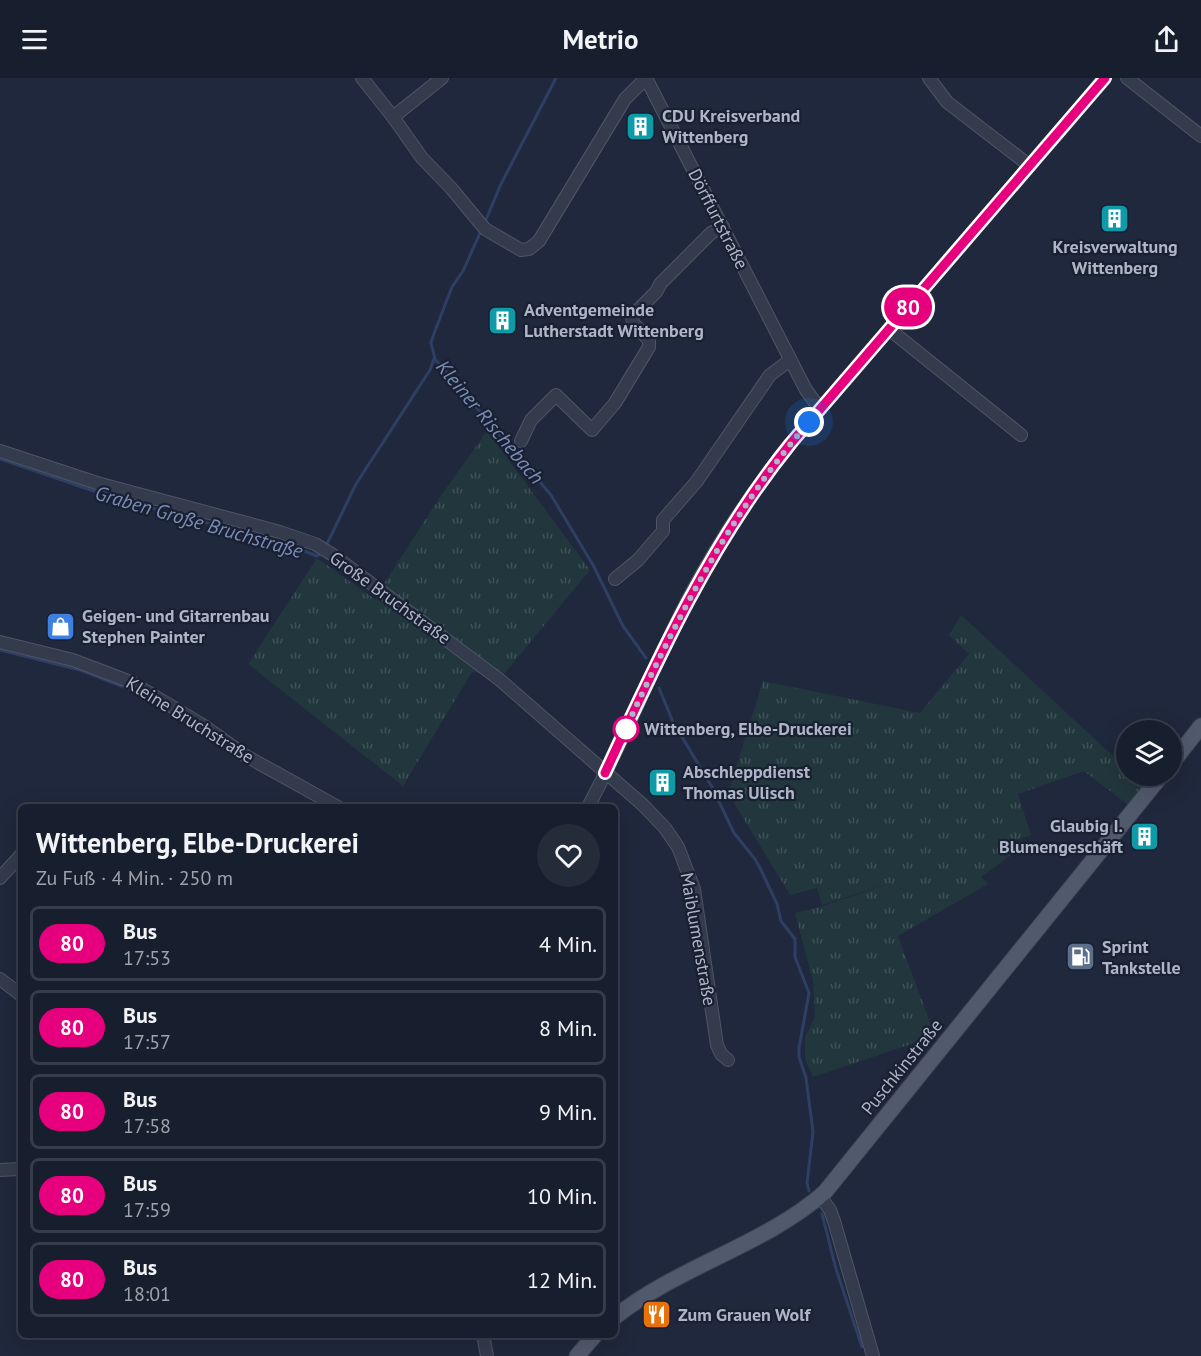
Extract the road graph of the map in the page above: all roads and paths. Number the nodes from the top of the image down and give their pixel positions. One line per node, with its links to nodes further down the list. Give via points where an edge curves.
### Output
1 (362, 78): 7 (street)
2 (442, 78): 7 (street)
3 (646, 78): 7 (street, via 625,99 539,242 529,249 514,248 481,225 422,158); 10 (street, Dörffurtstraße)
4 (929, 78): 9 (street, via 947,102)
5 (1105, 78): 9 (street)
6 (1127, 78): 8 (street)
7 (393, 117)
8 (1201, 136)
9 (1030, 166): 11 (street)
10 (723, 227): 12 (street, Dörffurtstraße); 15 (street, via 711,233 632,316 649,346 615,403 592,430 556,396 531,420)
11 (889, 329): 13 (street); 14 (street)
12 (790, 360): 13 (street, Dörffurtstraße); 17 (street, via 770,375 697,481 663,520 663,531)
13 (820, 409): 21 (street, via 766,475 703,573)
14 (1021, 435)
15 (521, 441)
16 (0, 451): 21 (street, Große Bruchstraße, via 97,483 280,532 324,550 500,680)
17 (615, 579)
18 (0, 642): 23 (street, Kleine Bruchstraße, via 73,660 131,682 246,756)
19 (1201, 726): 20 (main road)
20 (1182, 750)
21 (605, 773): 24 (street); 29 (street, Maiblumenstraße, via 657,818 684,860 694,889 717,1046)
22 (1153, 786): 32 (main road, Puschkinstraße)
23 (333, 804)
24 (590, 804)
25 (18, 858): 26 (street)
26 (0, 878)
27 (0, 980): 28 (street)
28 (18, 993)
29 (728, 1060)
30 (18, 1169): 31 (street)
31 (0, 1170)
32 (816, 1200): 33 (main road, Puschkinstraße); 38 (street, via 830,1210)
33 (618, 1312)
34 (484, 1338): 36 (street)
35 (592, 1338): 37 (main road)
36 (487, 1356)
37 (576, 1356)
38 (873, 1356)

